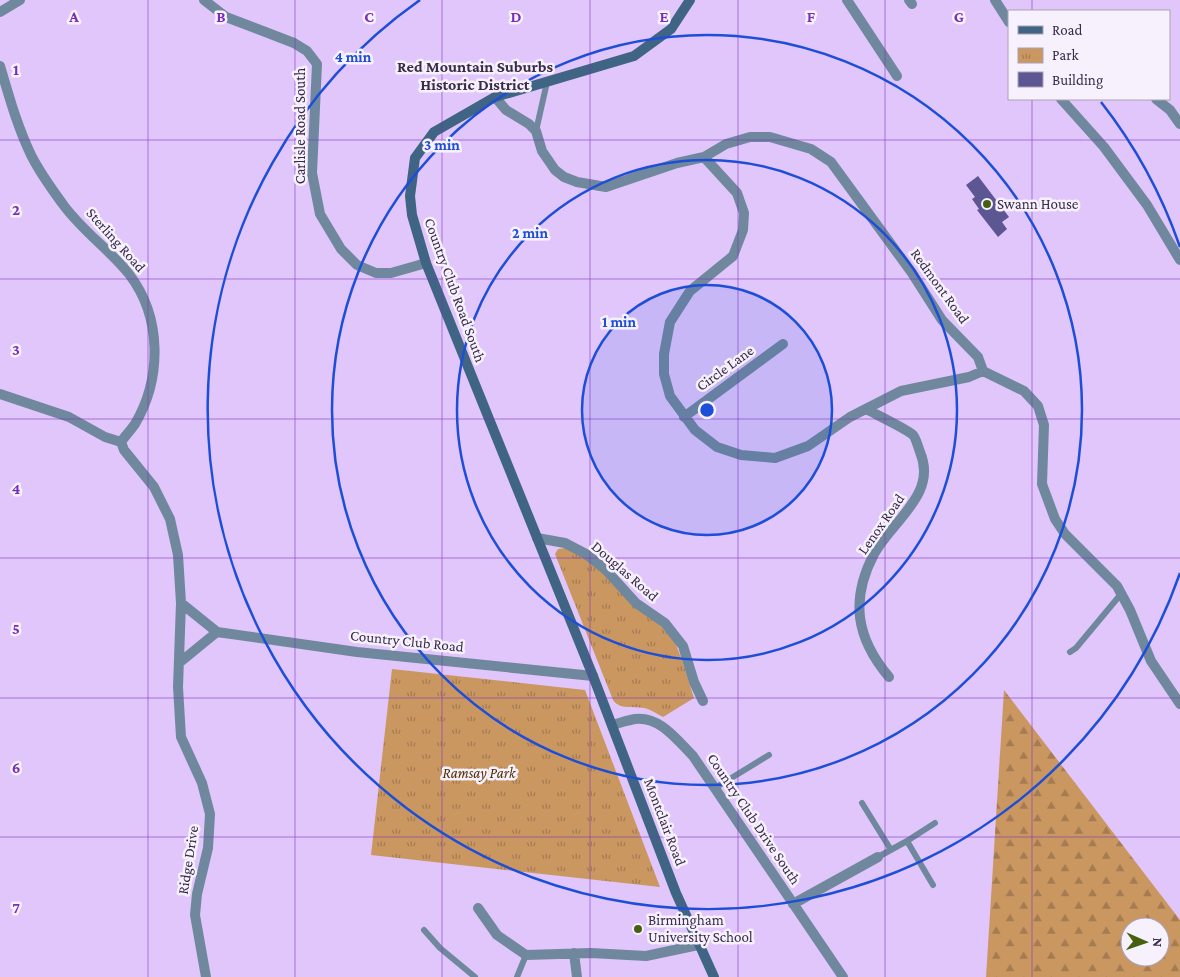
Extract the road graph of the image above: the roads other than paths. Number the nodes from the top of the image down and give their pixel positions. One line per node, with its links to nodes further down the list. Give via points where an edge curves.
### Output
1 (20, 0): 6 (street)
2 (204, 0): 18 (street, Carlisle Road South, via 226,17 294,43 307,51 317,64 312,173 320,214 341,249 357,265 376,273 391,273)
3 (690, 0): 10 (main road, Country Club Road South, via 670,29 634,56)
4 (847, 0): 9 (street)
5 (995, 0): 7 (street)
6 (0, 12)
7 (1008, 20)
8 (0, 66): 24 (street, Sterling Road, via 16,120 32,156 63,205 129,274 152,321 156,353 149,393 135,423)
9 (897, 76)
10 (547, 82): 11 (main road, Country Club Road South); 15 (lane)
11 (495, 97): 15 (street, via 506,110); 18 (main road, Country Club Road South, via 434,132 415,158 410,196)
12 (1062, 100): 17 (street, via 1104,147 1147,205)
13 (1157, 100): 14 (street)
14 (1180, 124)
15 (536, 131): 16 (street, Redmont Road, via 542,150 564,178 606,187)
16 (704, 157): 20 (street, Redmont Road, via 726,144 750,137 770,137 811,149 831,162 942,320 978,358); 23 (street, via 737,193 744,213 743,230 732,256 690,291 670,322 664,374 670,396)
17 (1180, 260)
18 (426, 264): 25 (main road, Country Club Road South)
19 (783, 344): 23 (street, Circle Lane)
20 (983, 371): 22 (street, via 970,377 901,391); 26 (street, via 1024,391 1038,406 1044,425 1042,484 1055,519)
21 (0, 394): 24 (street, via 68,416 105,437)
22 (866, 409): 23 (street, via 808,446 775,458 741,455 717,447); 32 (street, Lenox Road, via 913,435 924,462 918,496 874,553 861,588 859,613 864,637)
23 (684, 417)
24 (121, 442): 27 (street, Ridge Drive, via 154,487 170,519 178,555)
25 (537, 538): 31 (main road, Country Club Road South); 33 (street, Douglas Road, via 565,543 586,554 606,570 636,604 664,623 683,646)
26 (1121, 594): 29 (lane); 34 (street, via 1151,661)
27 (181, 603): 28 (street); 30 (street, Ridge Drive)
28 (217, 632): 30 (street); 31 (street, Country Club Road, via 357,652)
29 (1070, 652)
30 (180, 663): 51 (street, Ridge Drive, via 181,737 202,783 210,814 208,848 196,894 195,915)
31 (593, 676): 35 (main road, Montclair Road)
32 (889, 677)
33 (703, 701)
34 (1180, 704)
35 (612, 725): 37 (street, Country Club Drive South, via 636,719 650,720 666,728 693,756); 47 (main road, Montclair Road)
36 (769, 755): 37 (lane)
37 (715, 788): 44 (street, Country Club Drive South)
38 (862, 803): 41 (lane)
39 (936, 823): 40 (lane)
40 (907, 841): 41 (lane); 43 (lane)
41 (891, 850): 42 (lane)
42 (878, 857): 44 (street)
43 (934, 885)
44 (793, 904): 55 (street, Country Club Drive South)
45 (478, 908): 49 (street, via 497,935)
46 (424, 930): 52 (lane)
47 (698, 945): 48 (street, via 646,956); 54 (main road, Montclair Road)
48 (574, 953): 49 (street); 53 (street)
49 (526, 955): 50 (lane)
50 (519, 976)
51 (206, 977)
52 (475, 977)
53 (576, 977)
54 (714, 977)
55 (843, 977)

